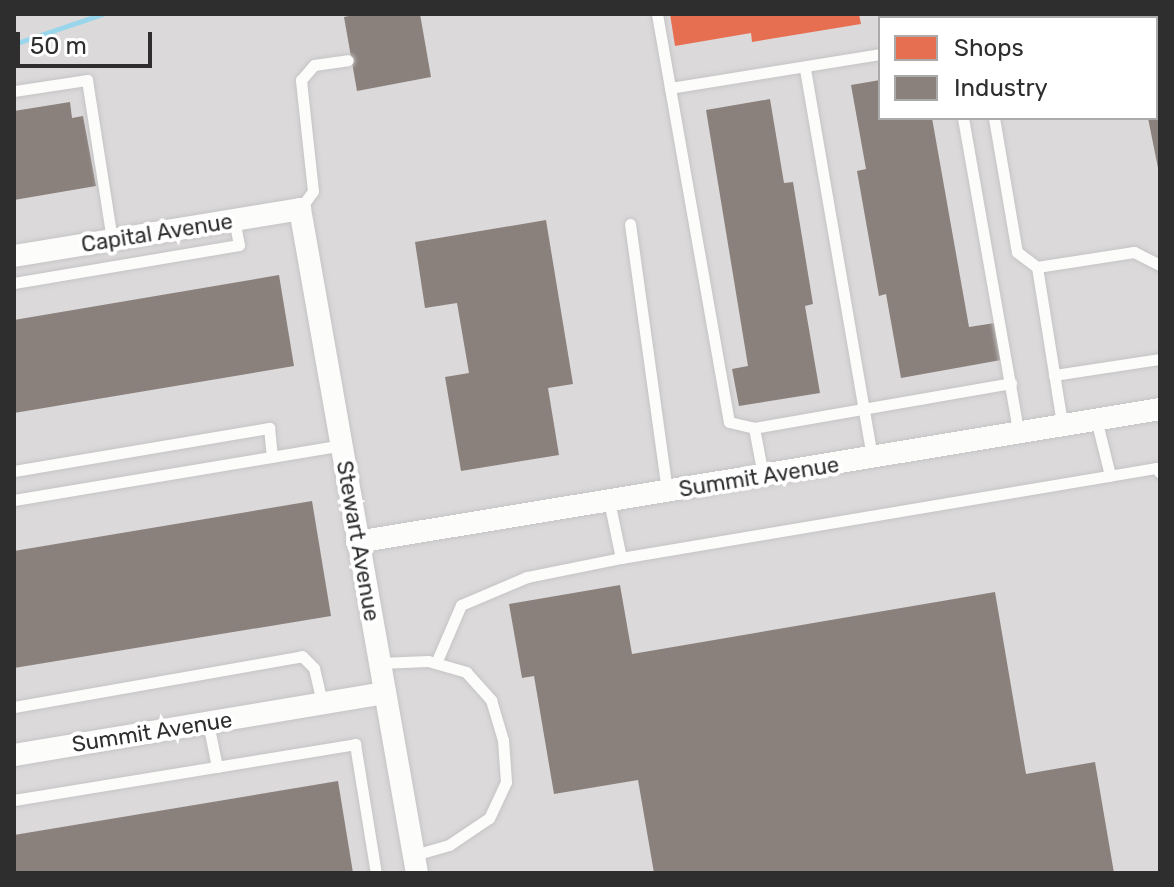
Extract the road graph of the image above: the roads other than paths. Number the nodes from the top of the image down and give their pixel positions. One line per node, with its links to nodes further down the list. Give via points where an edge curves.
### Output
1 (657, 14): 5 (lane)
2 (878, 54): 4 (lane)
3 (348, 60): 9 (lane, via 314,65 301,80 313,191)
4 (805, 69): 5 (lane); 20 (lane)
5 (670, 88): 24 (lane, via 729,422)
6 (14, 91): 12 (lane, via 87,80)
7 (963, 120): 19 (lane)
8 (994, 120): 15 (lane, via 1017,252)
9 (300, 209): 10 (street, Capital Avenue); 26 (street, Stewart Avenue)
10 (234, 220): 12 (street, Capital Avenue); 16 (lane, via 239,245)
11 (630, 224): 33 (lane)
12 (112, 240): 13 (street, Capital Avenue)
13 (14, 256)
14 (1160, 265): 15 (lane, via 1134,252)
15 (1037, 267): 18 (lane)
16 (14, 283)
17 (1160, 359): 18 (lane)
18 (1054, 375): 23 (lane)
19 (1011, 383): 20 (lane); 25 (lane)
20 (863, 407): 24 (lane); 28 (lane)
21 (1160, 409): 22 (street, Summit Avenue)
22 (1096, 418): 23 (street, Summit Avenue); 31 (lane)
23 (1062, 423): 25 (street, Summit Avenue)
24 (754, 428): 32 (lane)
25 (1018, 430): 28 (street, Summit Avenue)
26 (341, 445): 27 (lane); 36 (street, Stewart Avenue)
27 (272, 457): 29 (lane, via 269,428); 34 (lane)
28 (872, 458): 32 (street, Summit Avenue)
29 (14, 471)
30 (1160, 473): 31 (lane, via 1156,468)
31 (1110, 475): 37 (lane)
32 (763, 476): 33 (street, Summit Avenue)
33 (667, 492): 35 (street, Summit Avenue)
34 (14, 500)
35 (609, 501): 36 (street, Summit Avenue); 37 (lane)
36 (357, 542): 38 (street, Stewart Avenue)
37 (621, 558): 39 (lane, via 527,577 461,605)
38 (380, 663): 39 (lane); 40 (street, Stewart Avenue)
39 (436, 663): 47 (lane, via 466,672 491,700 503,740 506,782 489,818)
40 (385, 693): 41 (street, Summit Avenue); 47 (street, Stewart Avenue)
41 (322, 703): 42 (lane, via 314,668 302,656); 43 (street, Summit Avenue)
42 (14, 707)
43 (208, 723): 44 (street, Summit Avenue); 45 (lane)
44 (14, 755)
45 (217, 767): 46 (lane); 48 (lane, via 355,744)
46 (14, 800)
47 (415, 864)
48 (376, 873)

